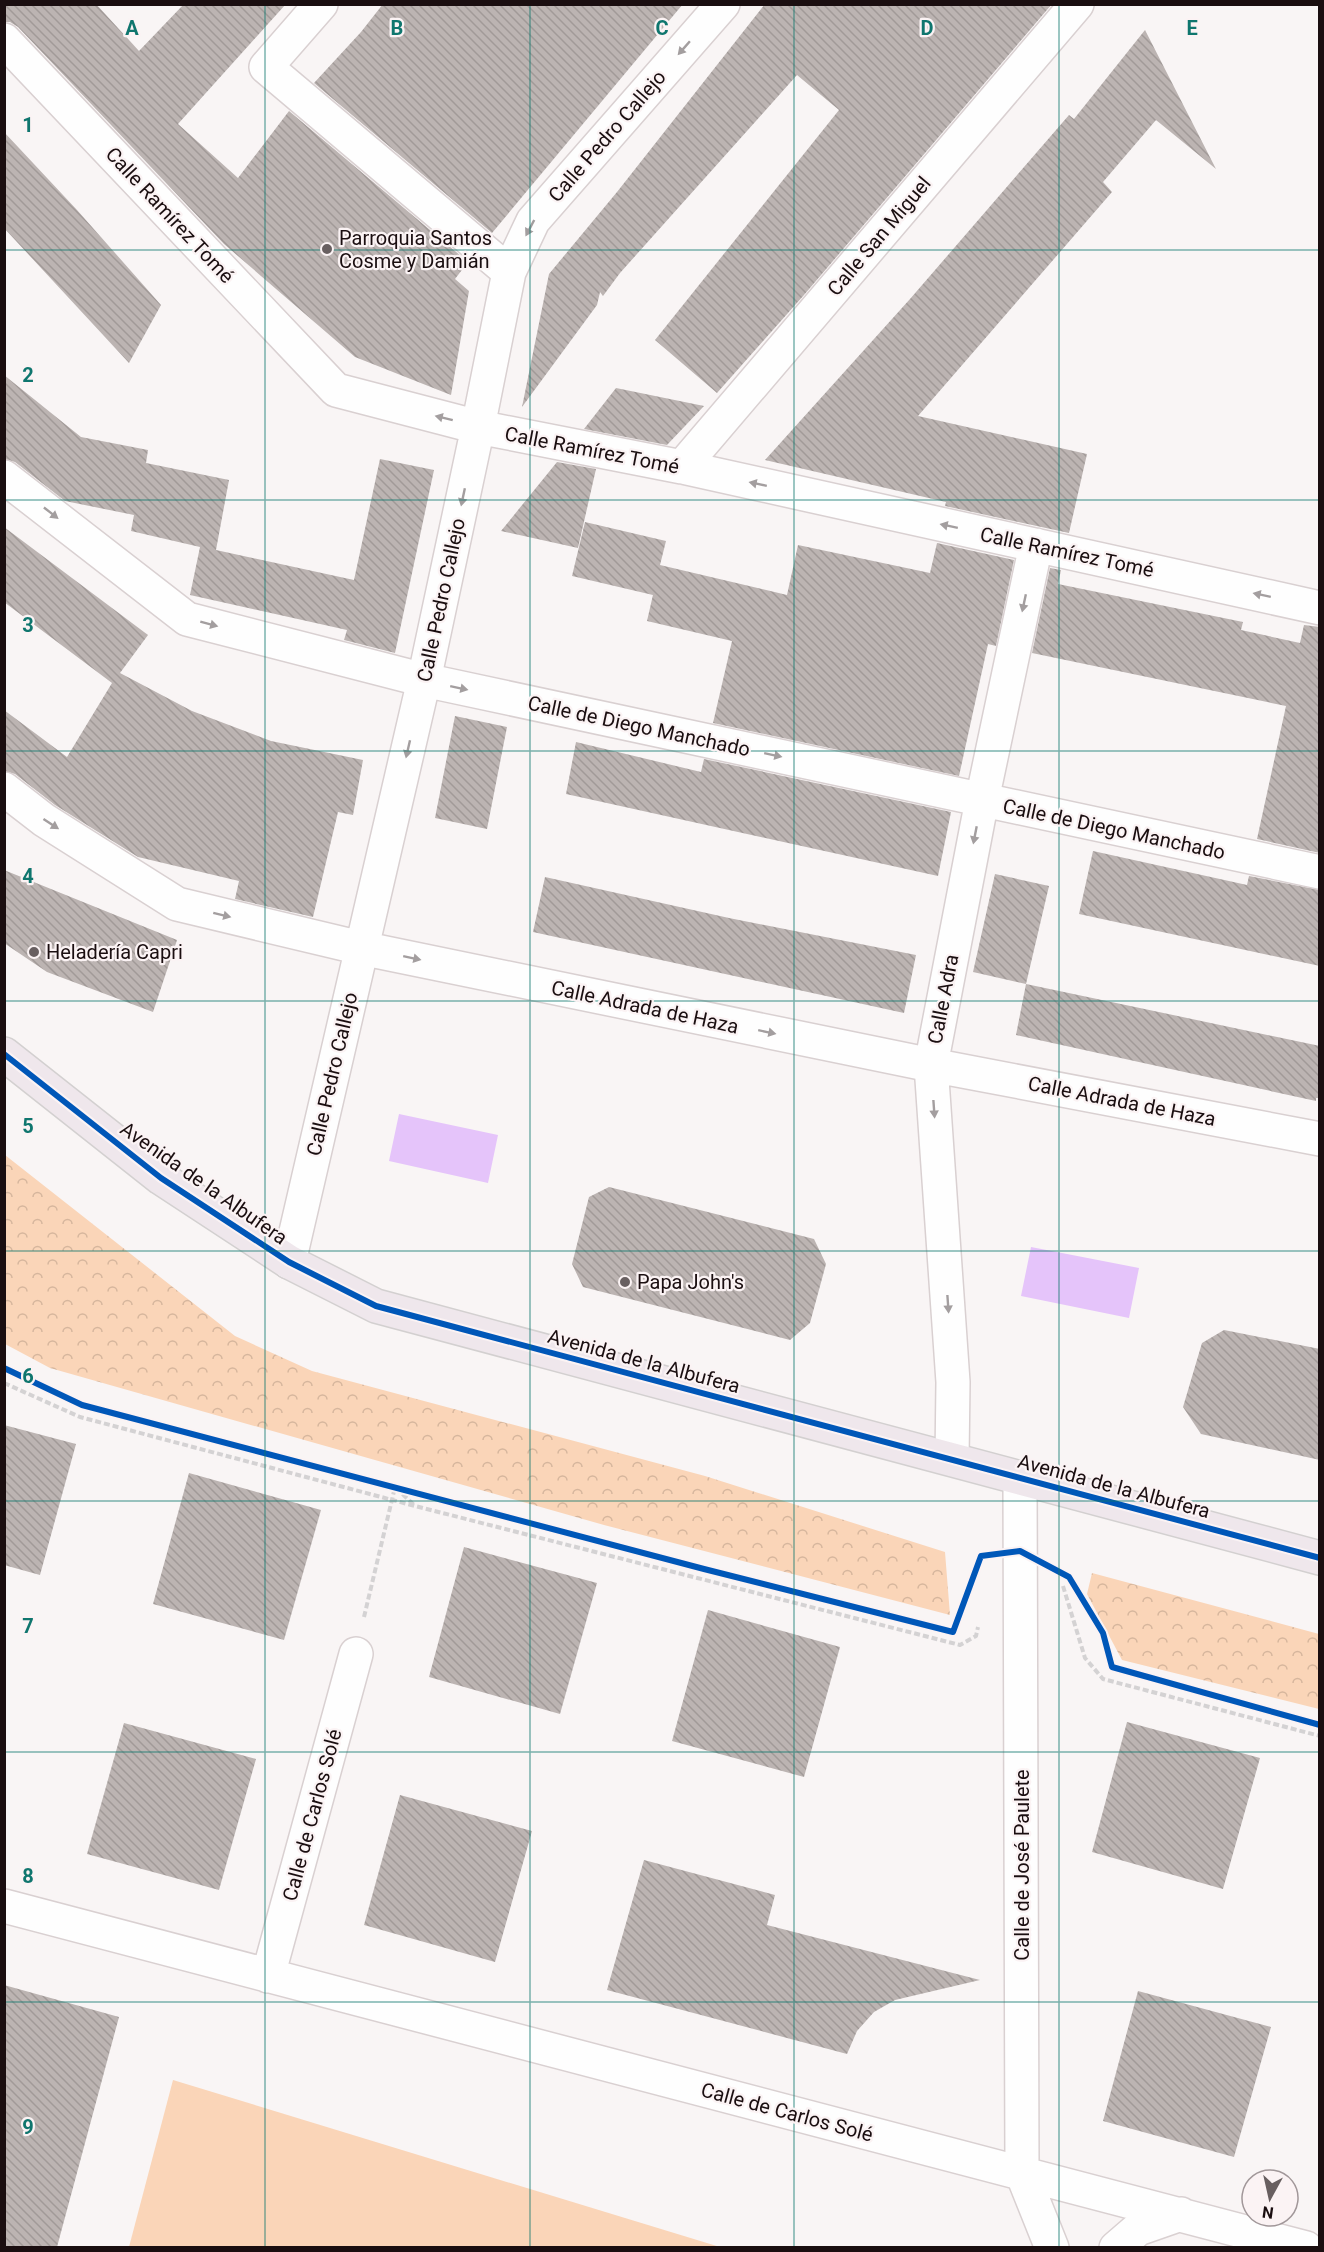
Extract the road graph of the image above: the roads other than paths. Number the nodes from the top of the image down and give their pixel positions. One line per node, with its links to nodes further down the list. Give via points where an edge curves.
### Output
1 (321, 4): 5 (street, via 266,67)
2 (723, 4): 5 (street, Calle Pedro Callejo, one-way to 5, via 533,221)
3 (1077, 4): 7 (street, Calle San Miguel)
4 (4, 40): 6 (street, Calle Ramírez Tomé, one-way to 4, via 336,390)
5 (509, 272): 6 (street, Calle Pedro Callejo)
6 (478, 427): 7 (street, Calle Ramírez Tomé); 11 (street, Calle Pedro Callejo, one-way to 11)
7 (682, 468): 9 (street, Calle Ramírez Tomé, one-way to 7)
8 (4, 477): 11 (street, Calle de Diego Manchado, one-way to 11, via 187,619)
9 (1036, 545): 10 (street, Calle Ramírez Tomé, one-way to 9); 13 (street, Calle Adra, one-way to 13)
10 (1320, 608)
11 (424, 680): 13 (street, Calle de Diego Manchado, one-way to 13); 15 (street, Calle Pedro Callejo, one-way to 15)
12 (4, 789): 15 (street, Calle Adrada de Haza, one-way to 15, via 44,820 177,904)
13 (982, 800): 14 (street, Calle de Diego Manchado); 17 (street, Calle Adra, one-way to 17)
14 (1320, 873)
15 (361, 948): 17 (street, Calle Adrada de Haza, one-way to 17); 19 (street, Calle Pedro Callejo)
16 (10, 1060): 19 (main road, Avenida de la Albufera, via 161,1178)
17 (930, 1065): 18 (street, Calle Adrada de Haza); 20 (street, Calle Adra, one-way to 20, via 954,1382)
18 (1320, 1138)
19 (289, 1262): 20 (main road, Avenida de la Albufera, via 376,1306)
20 (952, 1459): 21 (main road, Avenida de la Albufera)
21 (1020, 1477): 22 (main road, Avenida de la Albufera); 26 (street, Calle de José Paulete)
22 (1320, 1558)
23 (356, 1654): 25 (street, Calle de Carlos Solé)
24 (4, 1906): 25 (street, Calle de Carlos Solé)
25 (268, 1976): 26 (street, Calle de Carlos Solé)
26 (1022, 2173): 27 (street, Calle de Carlos Solé); 28 (street, Calle de José Paulete)
27 (1181, 2214): 29 (street, via 1138,2229); 30 (street, Calle de Carlos Solé)
28 (1052, 2247)
29 (1116, 2247)
30 (1306, 2247)

